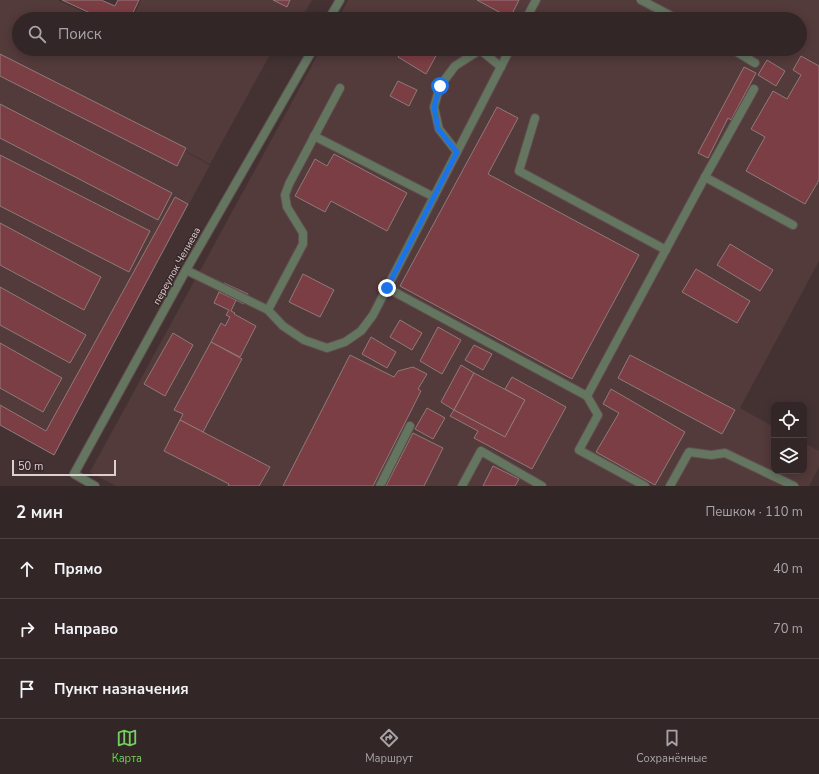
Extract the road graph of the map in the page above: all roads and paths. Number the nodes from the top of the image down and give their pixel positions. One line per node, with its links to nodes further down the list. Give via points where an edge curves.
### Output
1 (340, 0): 4 (street)
2 (536, 0): 5 (street)
3 (641, 0): 6 (street)
4 (333, 12)
5 (530, 12)
6 (664, 12)
7 (309, 56): 23 (street, переулок Челиева)
8 (469, 56): 18 (street, via 455,66 440,86 434,107 438,129)
9 (488, 56): 13 (street)
10 (506, 56): 13 (street)
11 (744, 56): 12 (street)
12 (755, 63)
13 (501, 67): 18 (street)
14 (340, 88): 17 (street)
15 (754, 89): 19 (street)
16 (535, 118): 22 (street, via 519,171)
17 (314, 136): 20 (street); 25 (street, via 284,195 287,207 303,233 303,244)
18 (457, 152): 20 (street)
19 (704, 177): 21 (street); 22 (street)
20 (434, 197): 24 (street)
21 (793, 225)
22 (666, 250): 26 (street)
23 (186, 270): 25 (street); 28 (street, переулок Челиева, via 74,474)
24 (387, 288): 25 (street, via 361,331 345,342 327,348 304,340 283,326); 26 (street)
25 (268, 310)
26 (587, 396): 32 (street, via 598,415 580,450)
27 (410, 426): 29 (street)
28 (95, 486)
29 (380, 486)
30 (462, 486): 31 (street, via 481,451)
31 (542, 486)
32 (644, 486)
33 (670, 486): 34 (street, via 689,452 711,455 725,453)
34 (794, 486)

